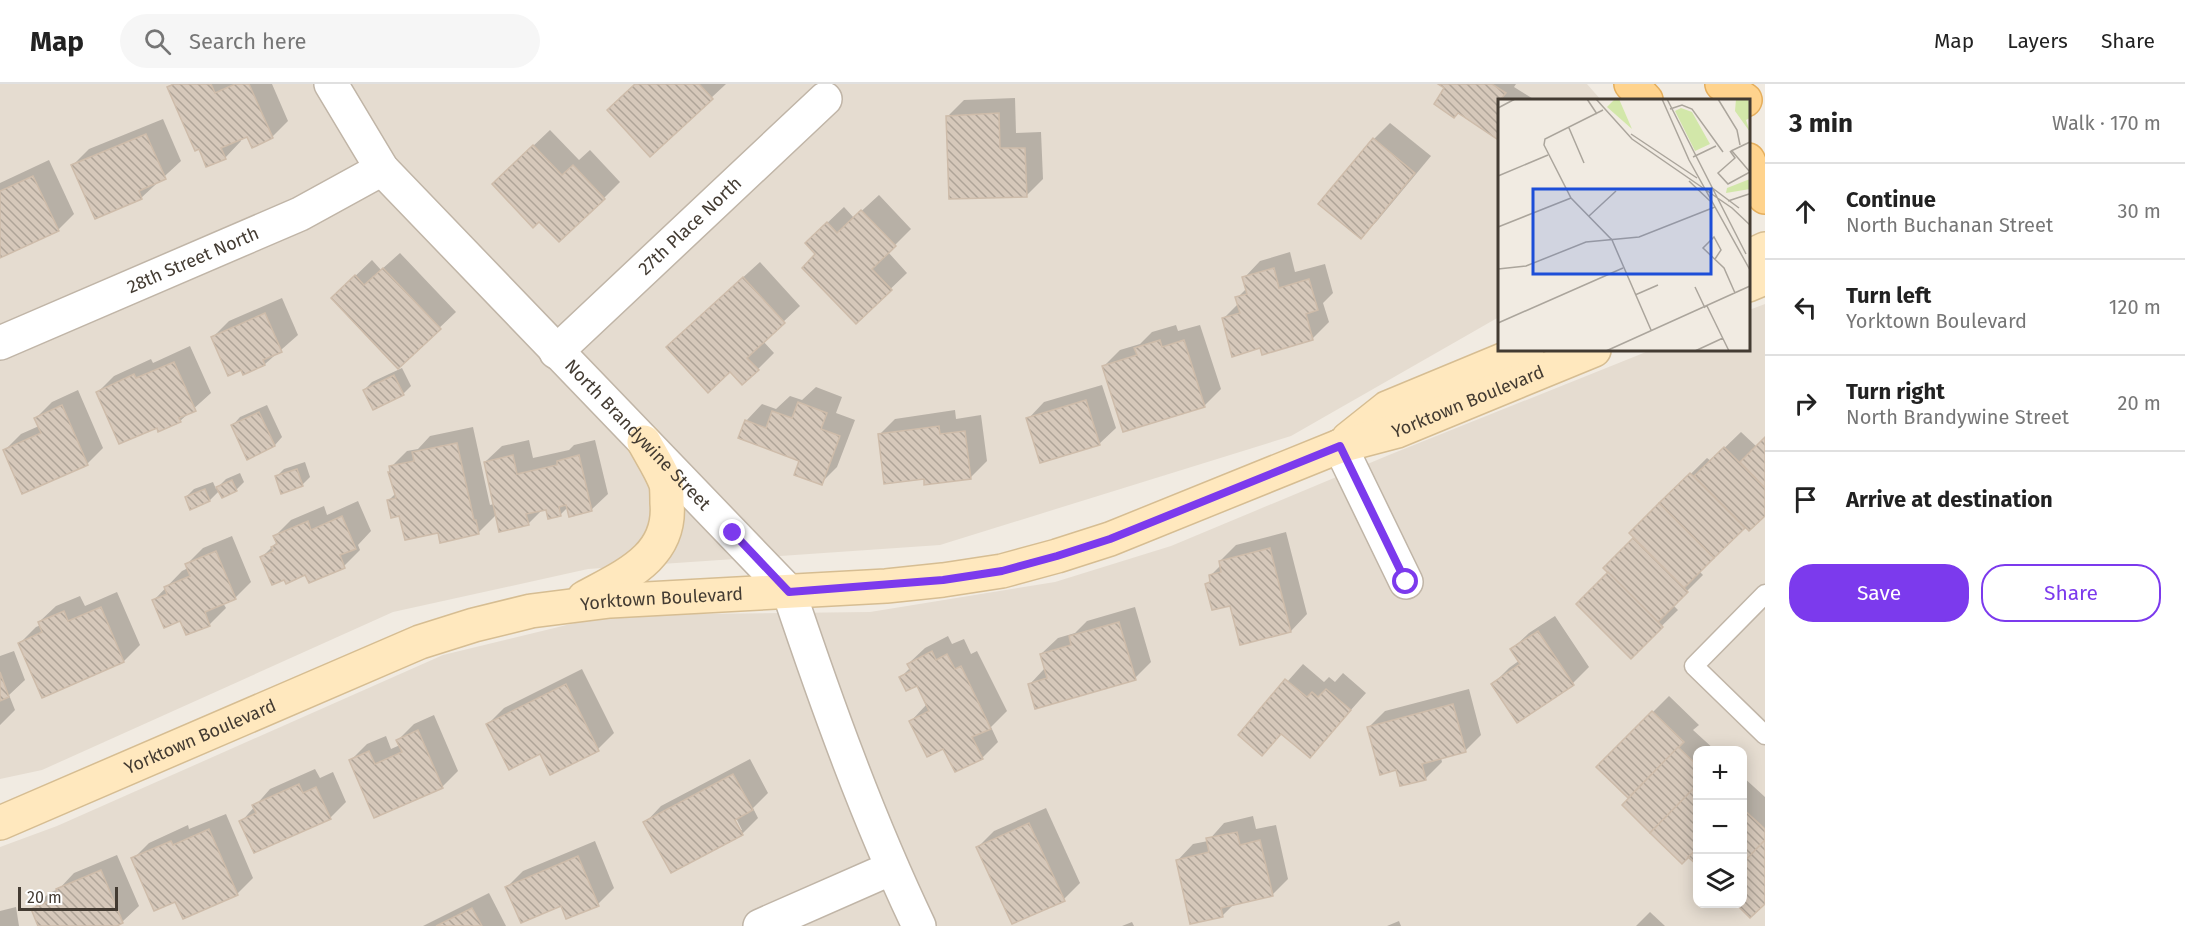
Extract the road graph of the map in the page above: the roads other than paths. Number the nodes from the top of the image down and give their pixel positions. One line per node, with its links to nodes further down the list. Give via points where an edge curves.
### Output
1 (331, 84): 12 (street, North Brandywine Street)
2 (1631, 84): 6 (main road)
3 (1715, 84): 7 (main road)
4 (1722, 84): 8 (main road)
5 (825, 99): 22 (street, 27th Place North)
6 (1645, 99)
7 (1722, 99)
8 (1744, 99)
9 (1750, 104): 10 (main road)
10 (1765, 116)
11 (1750, 162): 14 (main road)
12 (382, 170): 19 (street, 28th Street North, via 300,214); 22 (street, North Brandywine Street)
13 (1750, 192): 14 (main road)
14 (1765, 199)
15 (1765, 249): 16 (street)
16 (1750, 256)
17 (1765, 278): 18 (street)
18 (1750, 285)
19 (0, 343)
20 (1525, 351): 24 (street, Yorktown Boulevard, via 1387,408)
21 (1591, 351): 24 (street, Yorktown Boulevard, via 1397,432)
22 (556, 352): 23 (street, North Brandywine Street)
23 (644, 442): 26 (street, North Brandywine Street); 28 (street, via 666,484 668,516 661,541 632,572)
24 (1340, 446): 25 (street); 26 (street, Yorktown Boulevard, via 1110,539 1002,571 943,580)
25 (1406, 582)
26 (789, 592): 28 (street, Yorktown Boulevard); 31 (street, North Brandywine Street)
27 (1765, 594): 29 (lane, via 1694,666)
28 (572, 605): 30 (street, Yorktown Boulevard, via 531,611 420,642)
29 (1765, 735)
30 (0, 823)
31 (892, 868): 32 (street); 33 (street, North Brandywine Street)
32 (760, 926)
33 (920, 926)

